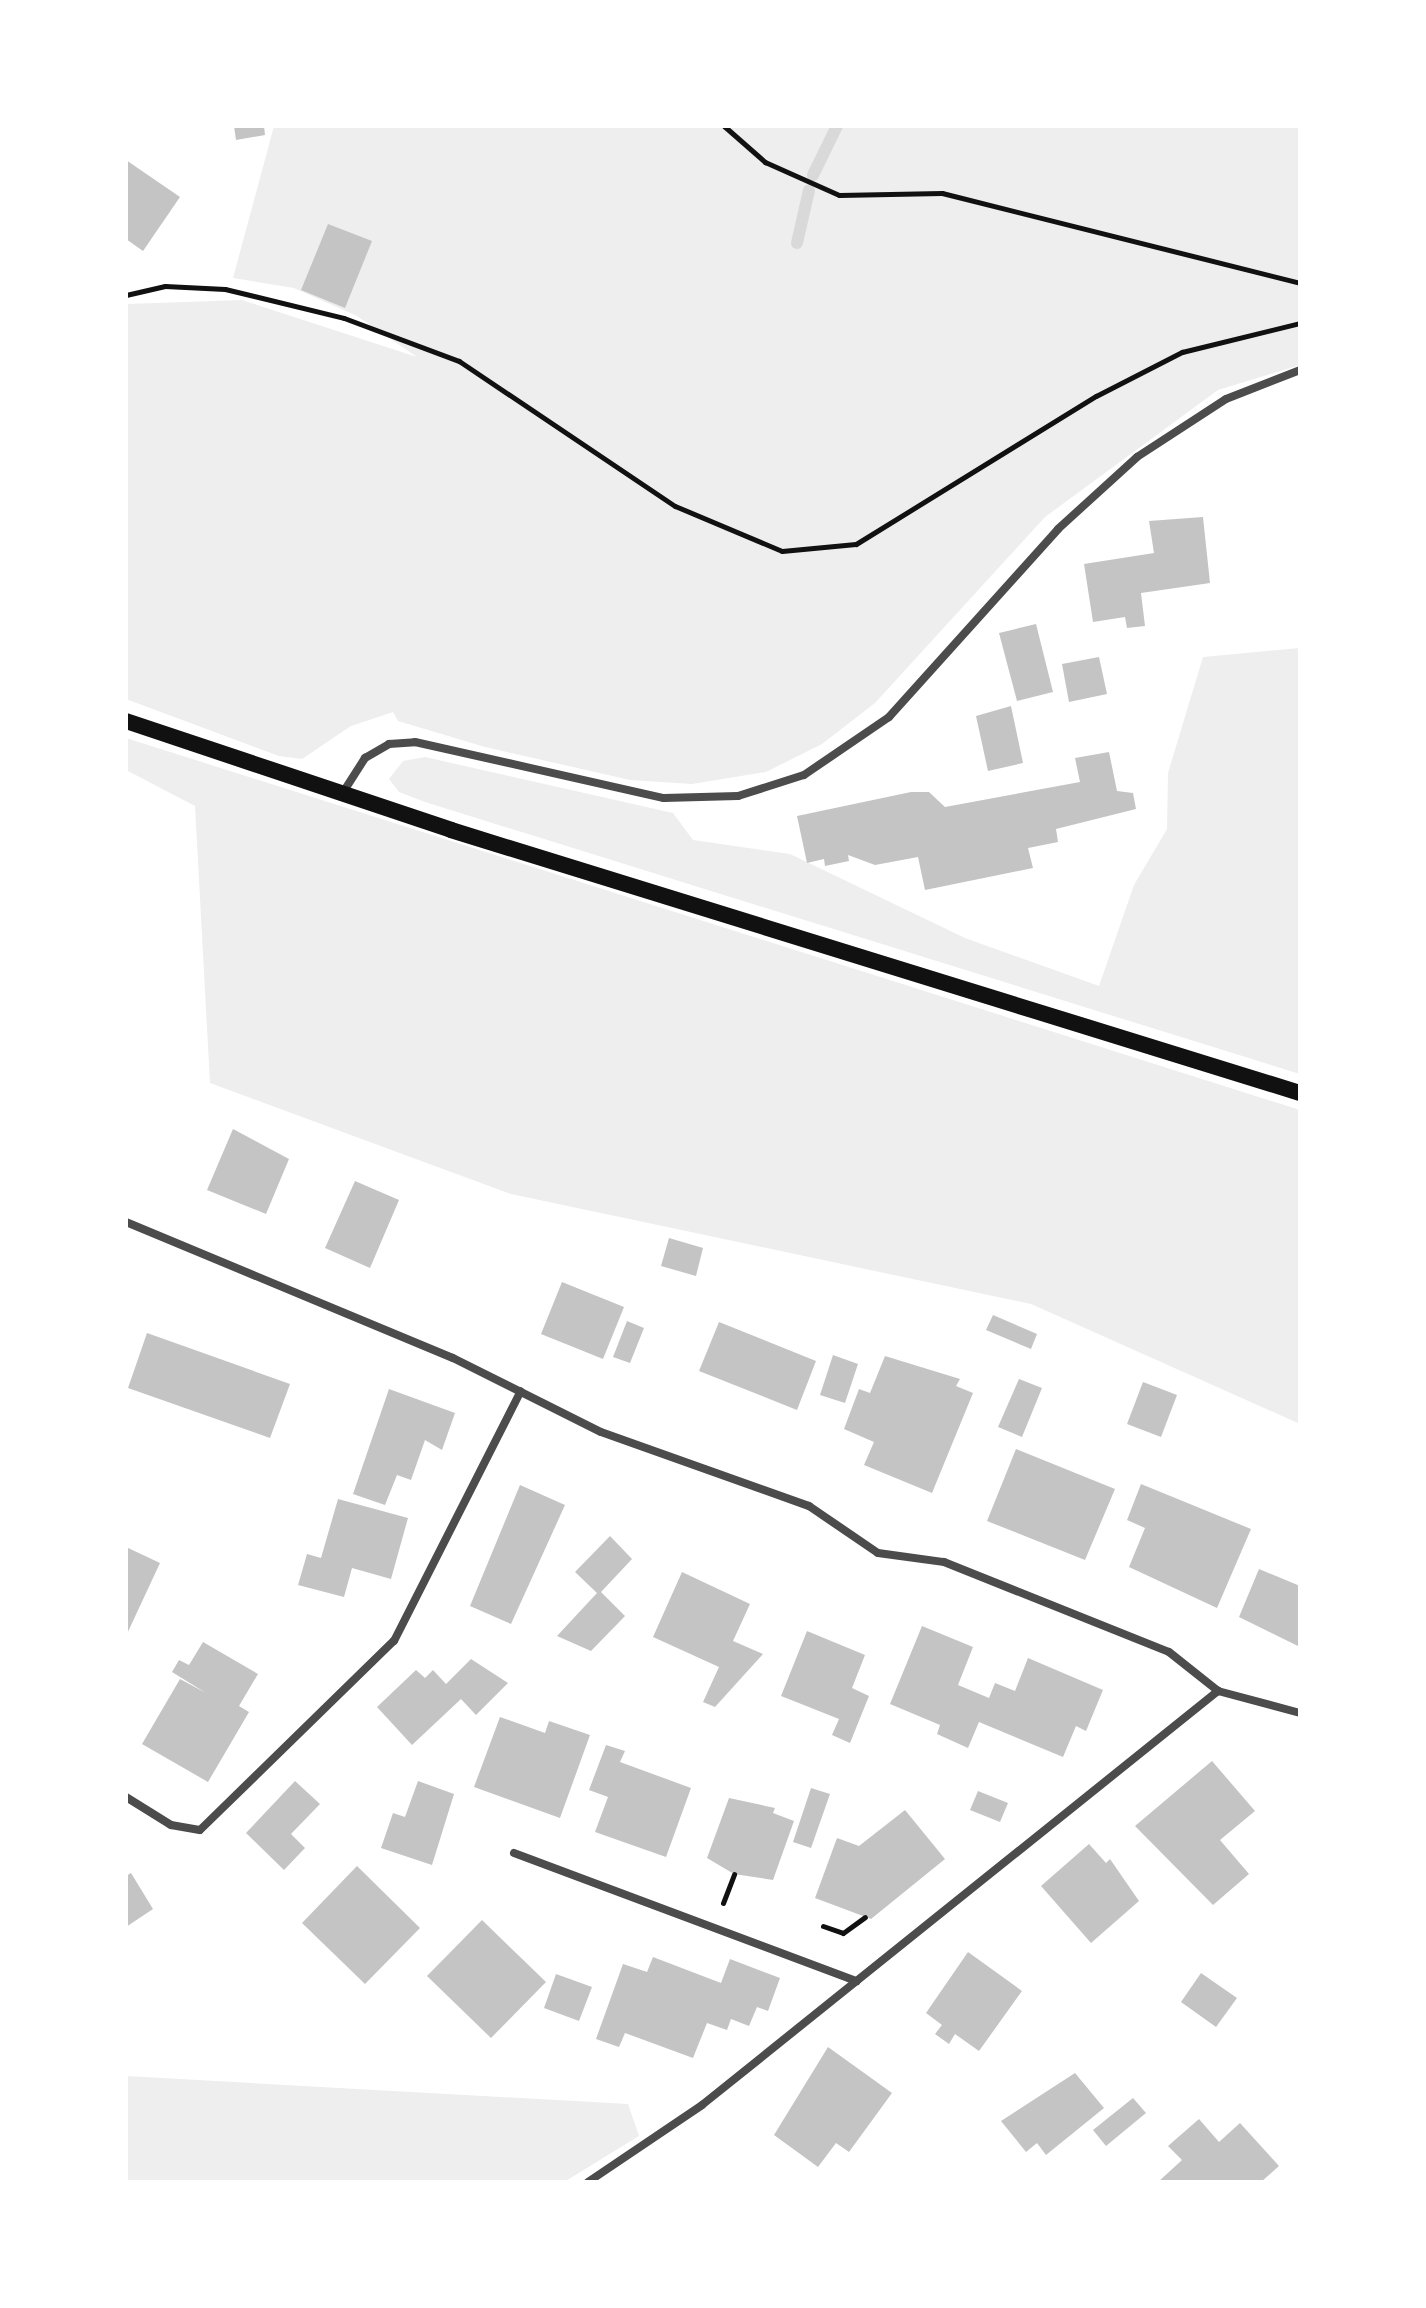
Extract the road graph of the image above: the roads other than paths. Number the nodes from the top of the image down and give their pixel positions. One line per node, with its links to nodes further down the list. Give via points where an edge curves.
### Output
1 (1300, 370): 3 (street, via 1226,399 1137,457 1058,529 889,717 790,781 727,797 664,798 415,742 389,744 365,758)
2 (126, 721): 3 (main road)
3 (341, 794): 4 (main road)
4 (1300, 1093)
5 (126, 1222): 6 (street)
6 (521, 1391): 7 (street, via 601,1432 809,1506 878,1553 944,1562 1169,1652); 9 (street, via 394,1641 200,1830 171,1825)
7 (1218, 1691): 8 (street); 11 (street)
8 (1300, 1713)
9 (126, 1797)
10 (514, 1853): 11 (street)
11 (857, 1981): 12 (street, via 702,2105)
12 (588, 2182)

